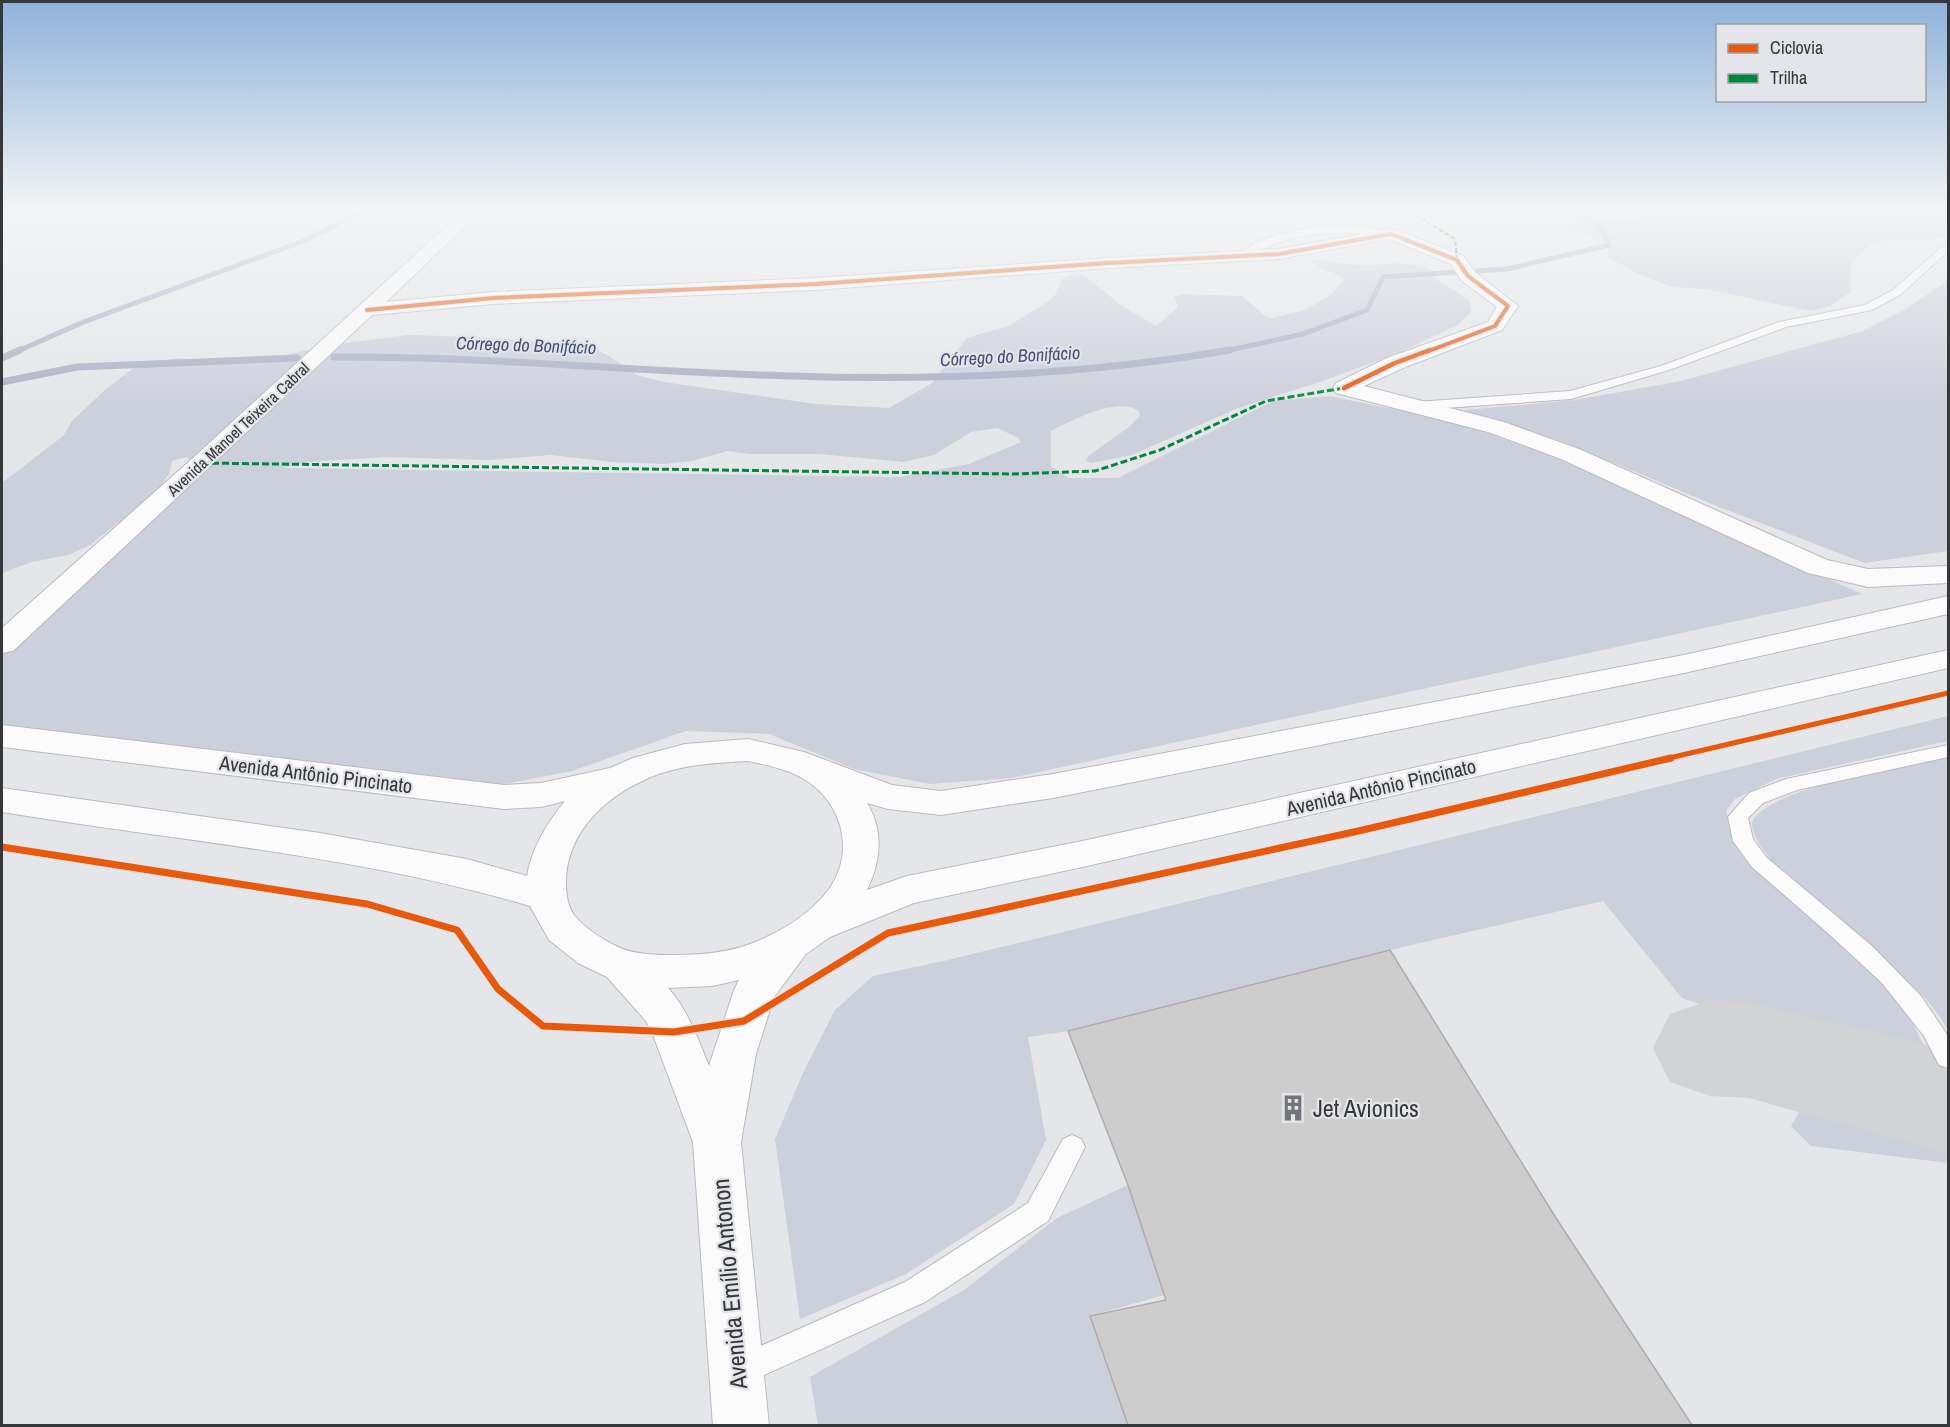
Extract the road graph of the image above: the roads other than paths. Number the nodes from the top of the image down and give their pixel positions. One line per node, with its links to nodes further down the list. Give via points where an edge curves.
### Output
1 (402, 278): 5 (main road, Avenida Manoel Teixeira Cabral)
2 (910, 278): 5 (main road, via 493,298)
3 (1473, 278): 6 (main road, via 1508,306 1495,326 1395,363 1344,388)
4 (1913, 278): 6 (lane, via 1868,308 1783,324 1665,368 1571,395)
5 (367, 310): 9 (main road, Avenida Manoel Teixeira Cabral)
6 (1416, 406): 7 (main road, via 1496,427 1570,454 1818,567 1868,578)
7 (1948, 575)
8 (1948, 605): 13 (main road, Avenida Antônio Pincinato, via 1684,664 1053,786 941,803 888,797)
9 (2, 644)
10 (1948, 659): 17 (main road, Avenida Antônio Pincinato, via 907,890)
11 (2, 736): 14 (main road, Avenida Antônio Pincinato, via 504,797 541,795)
12 (1948, 751): 19 (lane, via 1793,784 1756,798 1738,816 1743,841 1759,862 1903,989 1940,1039)
13 (818, 771): 14 (main road, Avenida Antônio Pincinato, via 786,758 748,750 667,758); 17 (main road, Avenida Antônio Pincinato, via 845,795 860,824 861,858 847,893)
14 (628, 773): 16 (main road, Avenida Antônio Pincinato, via 591,797 563,827 547,861)
15 (2, 800): 16 (main road, via 320,846 467,873)
16 (547, 896): 18 (main road, Avenida Antônio Pincinato, via 560,925 586,948)
17 (805, 934): 18 (main road, Avenida Antônio Pincinato, via 753,961 708,971 663,973); 20 (main road, via 755,990 734,1054)
18 (621, 965): 20 (main road, via 661,1009 675,1032)
19 (1948, 1058)
20 (717, 1142): 22 (main road, Avenida Emílio Antonon)
21 (1072, 1147): 22 (lane, via 1038,1212 915,1293)
22 (736, 1373): 23 (main road, Avenida Emílio Antonon)
23 (741, 1425)

